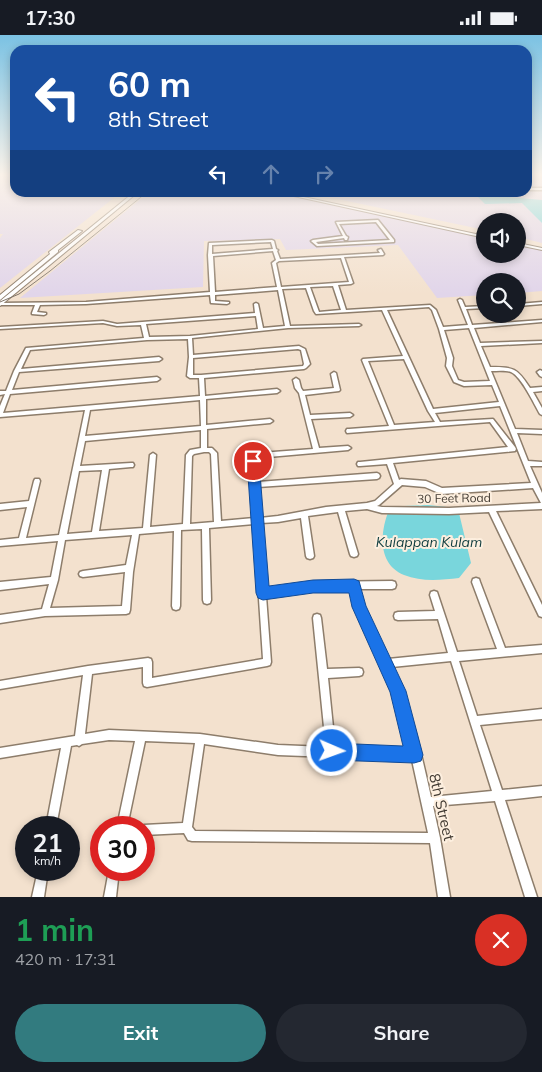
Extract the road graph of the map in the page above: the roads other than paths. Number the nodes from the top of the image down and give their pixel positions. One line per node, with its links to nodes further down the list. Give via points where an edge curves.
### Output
1 (101, 214): 15 (main road, via 51,253)
2 (111, 214): 15 (main road, via 62,255)
3 (382, 214): 6 (street)
4 (383, 214): 7 (main road)
5 (385, 214): 8 (main road)
6 (378, 221): 9 (street, via 337,223); 10 (street, via 393,241)
7 (476, 234)
8 (476, 234)
9 (346, 237): 10 (street); 10 (street, via 312,241 316,245)
10 (350, 244)
11 (526, 245): 12 (main road)
12 (542, 248)
13 (380, 250): 17 (street, via 382,254)
14 (276, 251): 16 (street); 16 (street, via 273,241 211,243); 18 (street)
15 (56, 254): 23 (main road); 28 (main road)
16 (210, 255): 22 (street)
17 (342, 256): 18 (street); 19 (street, via 352,282)
18 (278, 260): 21 (street, via 274,263)
19 (335, 285): 20 (street); 34 (street)
20 (307, 286): 21 (street); 34 (street, via 316,311)
21 (279, 289): 22 (street); 40 (street)
22 (211, 294): 25 (street); 26 (street, via 214,303)
23 (0, 297)
24 (460, 300): 32 (street)
25 (38, 303): 28 (street); 35 (street, via 34,313)
26 (227, 303)
27 (542, 303): 30 (street)
28 (0, 304)
29 (256, 304): 36 (street)
30 (526, 304)
31 (476, 307): 32 (street)
32 (463, 308): 41 (street)
33 (384, 309): 34 (street); 43 (street, via 430,306); 50 (street)
34 (344, 311)
35 (44, 314)
36 (258, 314): 38 (street); 44 (street)
37 (542, 321): 41 (street)
38 (143, 323): 42 (street); 46 (street)
39 (359, 325): 40 (street)
40 (288, 327): 44 (street)
41 (470, 327): 43 (street); 48 (street)
42 (0, 328)
43 (441, 329): 58 (street, via 450,358 449,366 456,381 464,384)
44 (262, 330): 45 (street)
45 (190, 337): 46 (street); 49 (street)
46 (147, 339): 53 (street, via 28,349)
47 (542, 341): 48 (street)
48 (479, 345): 52 (street)
49 (191, 357): 55 (street, via 190,376); 55 (street, via 302,348 307,364 304,367)
50 (405, 357): 68 (street); 76 (street, via 365,360)
51 (159, 359): 53 (street)
52 (489, 369): 58 (street); 60 (street, via 512,370)
53 (17, 371): 63 (street)
54 (334, 374): 64 (street, via 337,390)
55 (200, 377): 65 (street)
56 (157, 379): 63 (street)
57 (296, 380): 64 (street)
58 (494, 383): 66 (street)
59 (542, 389): 60 (street)
60 (529, 390): 69 (street)
61 (278, 391): 65 (street)
62 (0, 393): 63 (street)
63 (8, 393): 70 (street)
64 (302, 393): 72 (street)
65 (203, 398): 67 (street); 75 (street)
66 (503, 404): 68 (street); 78 (street)
67 (88, 407): 70 (street); 80 (street)
68 (431, 411): 74 (street)
69 (542, 413)
70 (0, 414)
71 (350, 415): 72 (street)
72 (309, 417): 83 (street)
73 (270, 421): 75 (street)
74 (438, 423): 76 (street); 85 (street, via 491,420 513,449)
75 (204, 427): 80 (street); 82 (street)
76 (392, 427): 77 (street)
77 (349, 431)
78 (514, 431): 79 (street); 86 (street)
79 (542, 432)
80 (82, 439): 91 (street)
81 (348, 448): 83 (street)
82 (204, 449): 106 (street, via 214,453); 108 (street, via 188,455)
83 (316, 450): 95 (street, via 255,456)
84 (153, 455): 109 (street)
85 (389, 462): 87 (street); 94 (street)
86 (527, 463): 88 (street); 96 (street)
87 (360, 464)
88 (542, 464)
89 (132, 465): 90 (street)
90 (106, 467): 91 (street); 111 (street)
91 (77, 469): 112 (street)
92 (377, 477): 95 (street)
93 (37, 481): 98 (street)
94 (397, 484): 96 (street, via 415,482 441,491); 101 (street)
95 (255, 485): 105 (street)
96 (535, 485): 97 (street)
97 (542, 501)
98 (32, 504): 100 (street); 113 (street)
99 (542, 506): 103 (street, 30 Feet Road)
100 (0, 507)
101 (368, 507): 102 (street, 30 Feet Road); 103 (street, 30 Feet Road, via 439,511)
102 (341, 509): 104 (street, 30 Feet Road); 115 (street)
103 (491, 509): 129 (street)
104 (304, 514): 105 (street, 30 Feet Road); 116 (street)
105 (257, 521): 106 (street, 30 Feet Road); 124 (street)
106 (218, 524): 107 (street, 30 Feet Road)
107 (205, 525): 108 (street, 30 Feet Road); 126 (street)
108 (182, 527): 109 (street, 30 Feet Road); 127 (street)
109 (146, 530): 110 (street, 30 Feet Road)
110 (136, 531): 111 (street, 30 Feet Road); 117 (street)
111 (95, 535): 112 (street, 30 Feet Road)
112 (63, 537): 113 (street, 30 Feet Road); 119 (street)
113 (22, 541): 114 (street, 30 Feet Road)
114 (0, 543)
115 (354, 554)
116 (310, 556)
117 (130, 567): 118 (street); 128 (street, via 126,610)
118 (83, 574)
119 (54, 580): 121 (street); 128 (street)
120 (476, 582): 135 (street)
121 (0, 585)
122 (392, 585): 123 (street)
123 (354, 586): 124 (street, via 313,586); 137 (street, 8th Street, via 359,607)
124 (263, 593): 138 (street, via 267,661 147,683 148,662)
125 (434, 595): 130 (street)
126 (207, 600)
127 (176, 606)
128 (45, 613): 133 (street)
129 (542, 613)
130 (440, 615): 131 (street); 136 (street)
131 (398, 616)
132 (317, 617): 140 (street)
133 (0, 619)
134 (542, 649): 135 (street)
135 (503, 653): 136 (street)
136 (454, 658): 137 (street); 143 (street)
137 (385, 663): 150 (street, 8th Street, via 398,691)
138 (88, 670): 141 (street); 146 (street)
139 (359, 672): 140 (street)
140 (323, 674): 148 (street)
141 (0, 685)
142 (542, 714): 143 (street)
143 (474, 721): 152 (street)
144 (141, 737): 145 (street); 146 (street, via 109,735); 155 (street)
145 (200, 739): 148 (street, via 278,750); 156 (street)
146 (78, 741): 147 (street)
147 (67, 743): 149 (street); 154 (street)
148 (332, 751): 150 (street)
149 (0, 753)
150 (414, 755): 153 (street, 8th Street)
151 (542, 791): 152 (street)
152 (498, 795): 153 (street); 164 (street)
153 (427, 802): 158 (street, 8th Street)
154 (53, 816)
155 (124, 816)
156 (187, 828): 157 (street); 158 (street, via 192,836)
157 (155, 829)
158 (435, 838): 163 (street, 8th Street)
159 (41, 881): 161 (street)
160 (112, 881): 162 (street)
161 (38, 897)
162 (110, 897)
163 (444, 897)
164 (531, 897)

